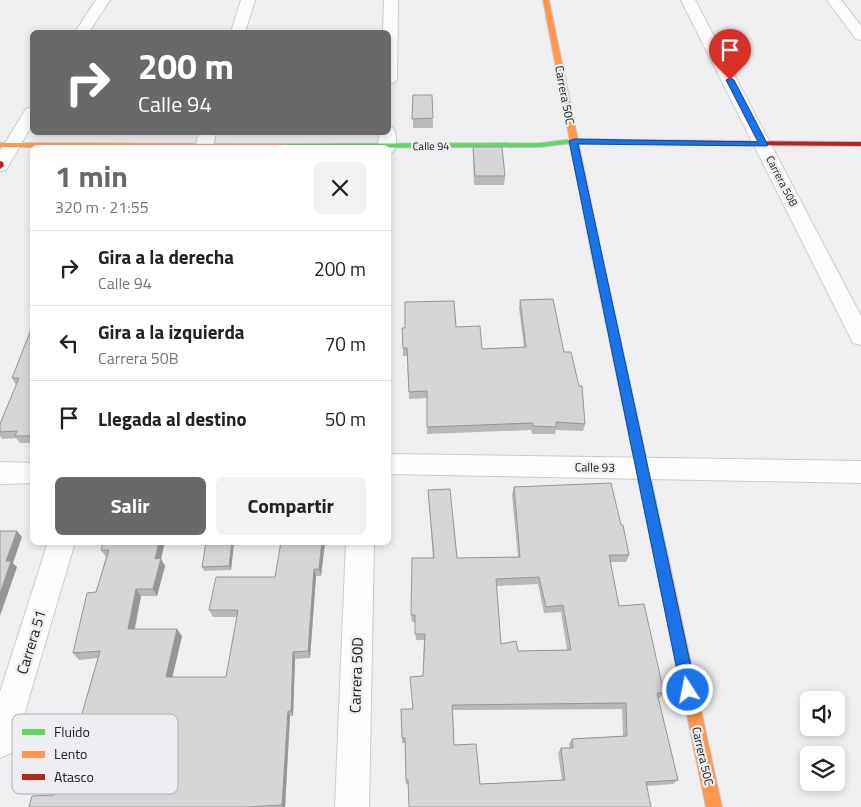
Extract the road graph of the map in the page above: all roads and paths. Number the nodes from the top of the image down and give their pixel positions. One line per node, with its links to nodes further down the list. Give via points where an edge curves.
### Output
1 (102, 0): 7 (street)
2 (248, 0): 8 (street)
3 (391, 0): 9 (street)
4 (546, 0): 12 (street, Carrera 50C)
5 (688, 0): 17 (street, Carrera 50B)
6 (834, 0): 10 (street)
7 (83, 30)
8 (239, 30)
9 (390, 30)
10 (861, 36)
11 (30, 115): 16 (street)
12 (574, 141): 14 (street, Calle 94, via 541,145); 17 (street, Calle 94); 21 (street, Carrera 50C)
13 (206, 142): 14 (street, Calle 94); 16 (street, Calle 94)
14 (387, 142)
15 (861, 144): 17 (street, Calle 94)
16 (6, 145): 18 (street)
17 (764, 145): 19 (street, Carrera 50B)
18 (0, 165)
19 (861, 337)
20 (391, 464): 21 (street, Calle 93)
21 (643, 468): 22 (street, Calle 93); 29 (street, Carrera 50C)
22 (861, 472)
23 (30, 473): 24 (street)
24 (0, 474)
25 (61, 545): 27 (street, Carrera 51)
26 (360, 545): 28 (street, Carrera 50D)
27 (0, 742)
28 (352, 807)
29 (714, 807)

